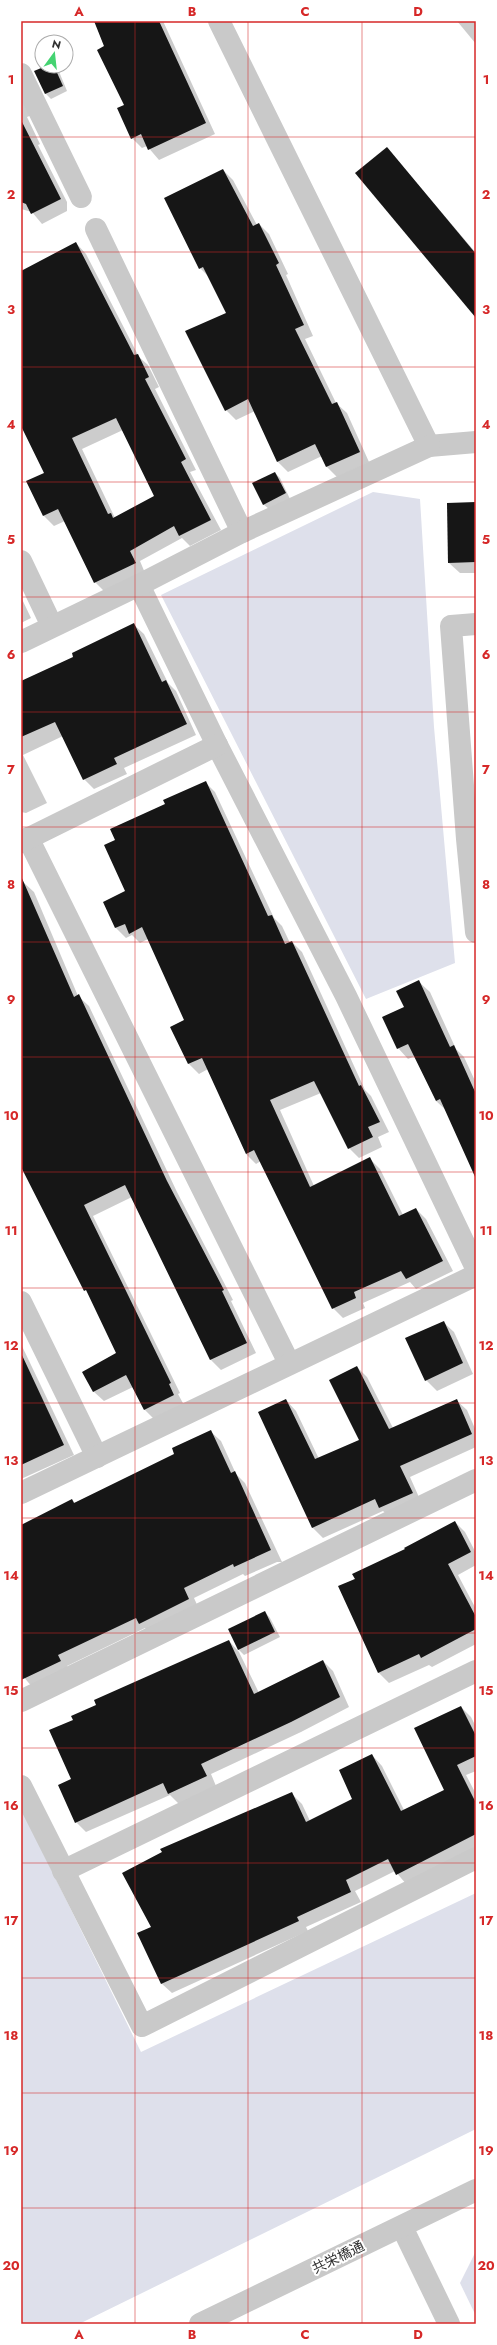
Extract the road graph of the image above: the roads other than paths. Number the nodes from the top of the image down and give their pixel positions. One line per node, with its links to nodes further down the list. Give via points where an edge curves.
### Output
1 (219, 21): 6 (street)
2 (21, 74): 3 (street)
3 (81, 197)
4 (96, 229): 7 (street)
5 (476, 442): 6 (street)
6 (429, 446): 7 (street)
7 (242, 532): 9 (street)
8 (21, 561): 11 (street)
9 (139, 585): 11 (street); 13 (street)
10 (476, 624): 14 (street, via 451,626)
11 (52, 626): 12 (street)
12 (21, 642)
13 (217, 745): 15 (street); 17 (street, via 346,996)
14 (471, 839): 16 (street)
15 (25, 840): 20 (street)
16 (476, 932)
17 (476, 1268)
18 (476, 1275): 20 (street)
19 (21, 1302): 21 (street)
20 (289, 1363): 21 (street)
21 (97, 1457): 23 (street)
22 (476, 1480): 25 (street)
23 (21, 1493)
24 (476, 1672): 28 (street)
25 (21, 1700)
26 (21, 1786): 28 (street)
27 (476, 1858): 28 (street, via 142,2026)
28 (63, 1871)
29 (476, 2190): 30 (street, 共栄橋通)
30 (402, 2227): 31 (street, 共栄橋通); 32 (street)
31 (200, 2324)
32 (449, 2324)

